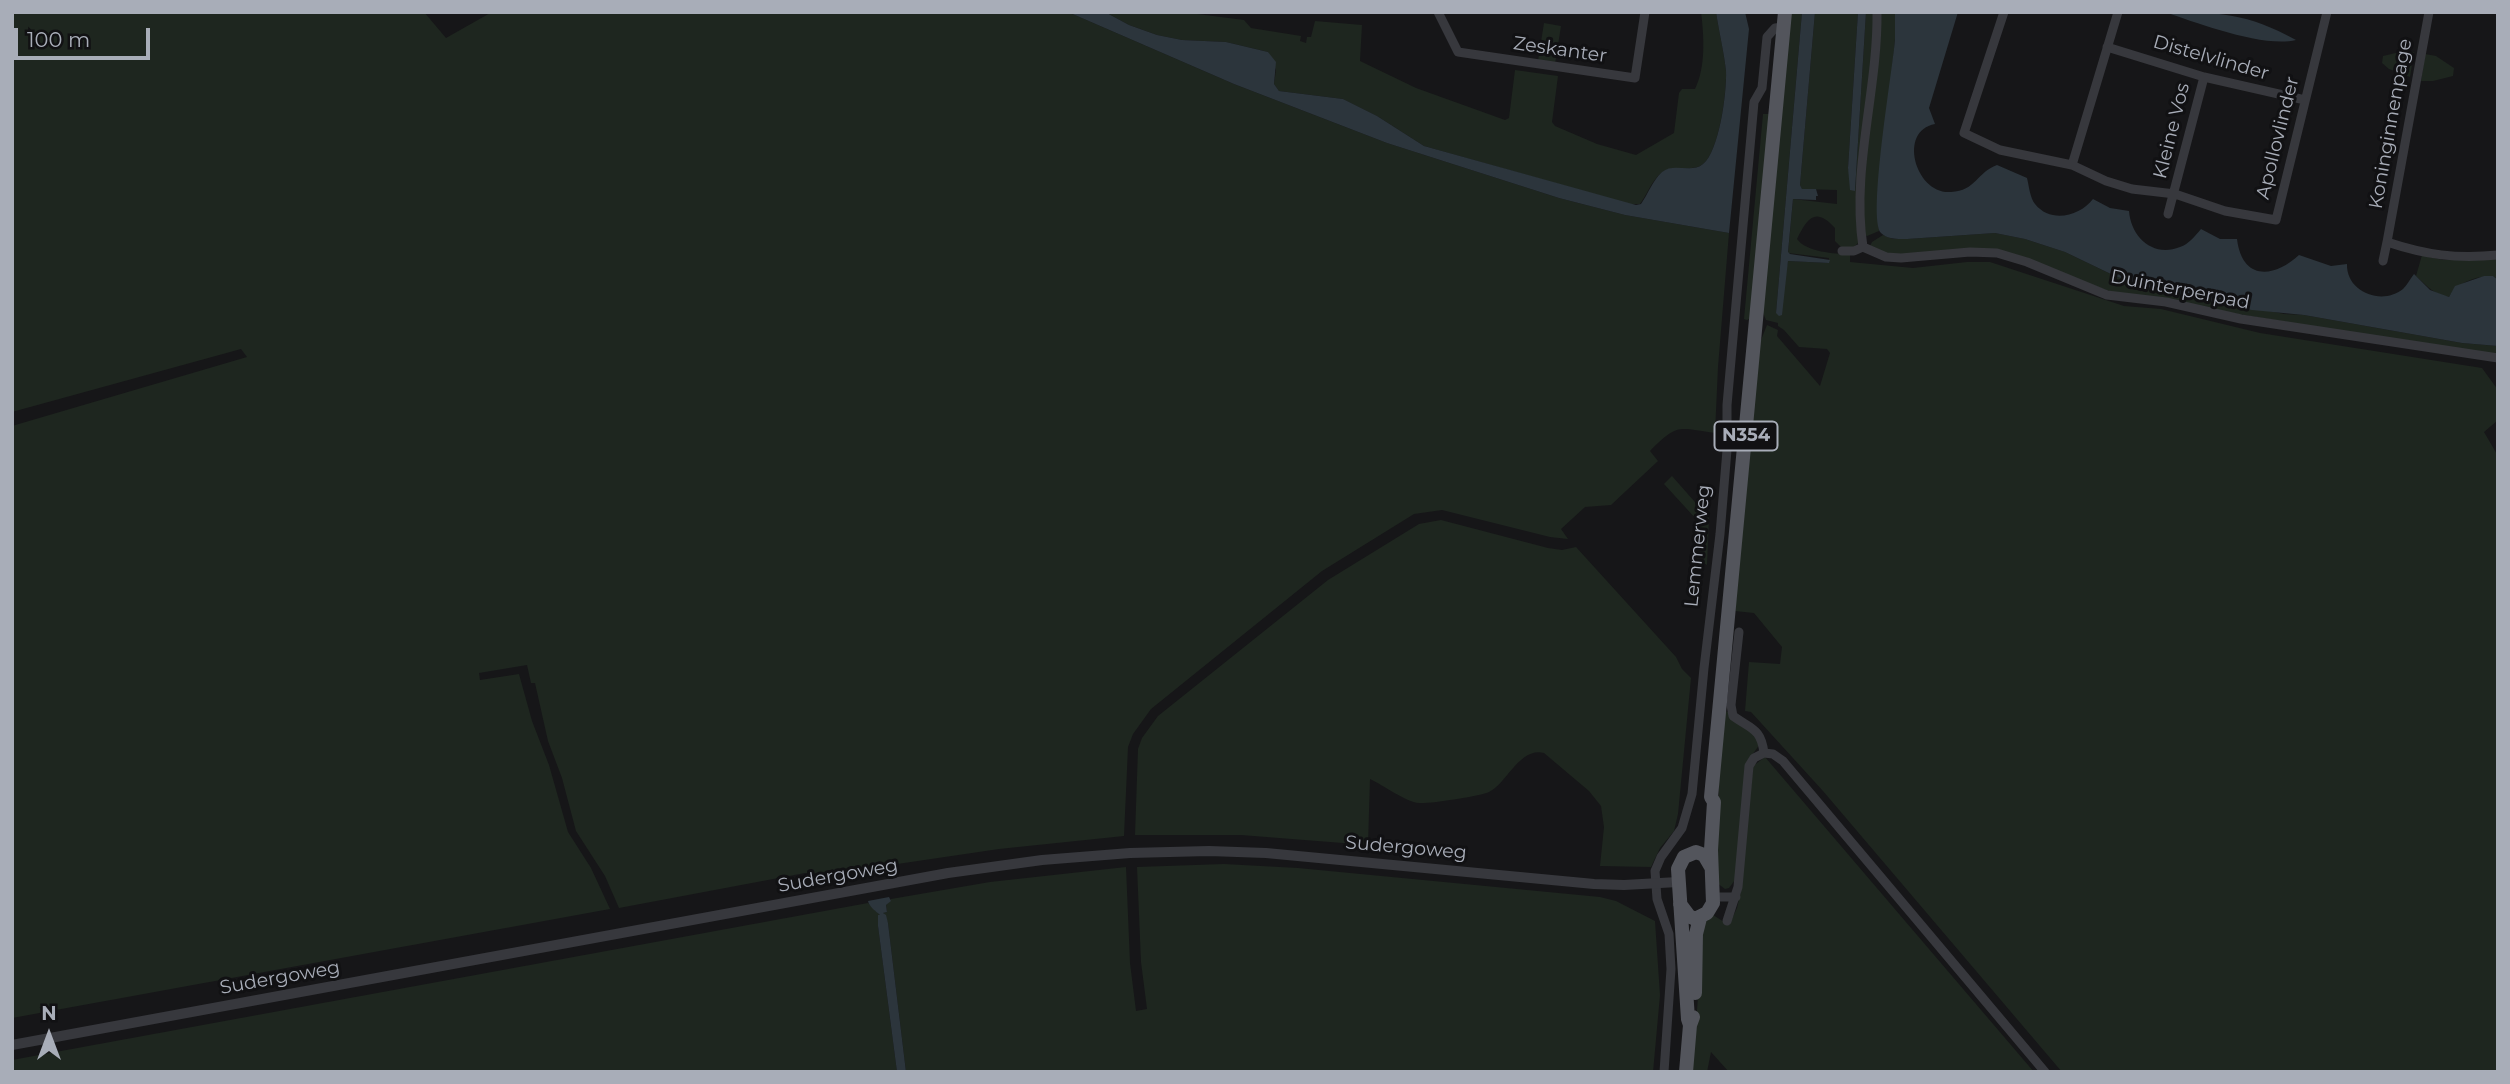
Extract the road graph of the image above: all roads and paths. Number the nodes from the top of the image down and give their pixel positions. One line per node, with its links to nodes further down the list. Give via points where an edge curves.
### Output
1 (1438, 12): 2 (street, Zeskanter, via 1458,52 1634,78)
2 (1645, 12)
3 (1877, 12): 17 (street, via 1863,160)
4 (2004, 12): 12 (street, Kleine Vos, via 1964,133 2000,150)
5 (2118, 12): 9 (street)
6 (2327, 12): 11 (street, Apollovlinder)
7 (2429, 12): 16 (street, Koninginnenpage)
8 (1784, 17): 24 (main road, Lemmerweg / N354); 28 (street, Lemmerweg, via 1767,37 1762,88 1754,102 1720,534 1691,800 1681,832 1657,863)
9 (2108, 47): 10 (street, Distelvlinder); 12 (street)
10 (2204, 77): 11 (street, Distelvlinder); 13 (street, Kleine Vos)
11 (2305, 100): 14 (street, Apollovlinder, via 2276,220)
12 (2072, 165): 13 (street, Kleine Vos, via 2132,189)
13 (2175, 194): 14 (street, Kleine Vos); 15 (street, Kleine Vos)
14 (2225, 211)
15 (2168, 214)
16 (2387, 242): 19 (street, via 2451,258); 20 (street, Koninginnenpage)
17 (1863, 247): 18 (street, Duinterperpad); 21 (street, Duinterperpad, via 1900,258 1997,253 2108,295)
18 (1842, 251)
19 (2498, 256)
20 (2383, 261)
21 (2498, 358)
22 (1739, 632): 23 (street, via 1731,711 1760,735)
23 (1765, 753): 30 (street, via 1754,758 1748,771); 38 (street, via 1783,761)
24 (1712, 797): 25 (main road, Lemmerweg / N354); 26 (main road, Lemmerweg / N354)
25 (1694, 853): 26 (main road, via 1703,854); 27 (main road, N354, via 1680,863)
26 (1712, 868): 29 (main road, N354)
27 (1678, 881): 28 (street, Sudergoweg); 31 (main road)
28 (1656, 883): 35 (street, Sudergoweg, via 1594,884 1266,853 1130,853 1042,860 948,873); 36 (street, via 1668,929 1671,969)
29 (1714, 897): 30 (street); 32 (main road, via 1712,908)
30 (1736, 897): 33 (street)
31 (1680, 904): 32 (main road, via 1689,916); 34 (main road)
32 (1700, 918): 34 (main road)
33 (1727, 921)
34 (1690, 1024): 37 (main road)
35 (12, 1045)
36 (1664, 1072)
37 (1686, 1072)
38 (2045, 1072)

